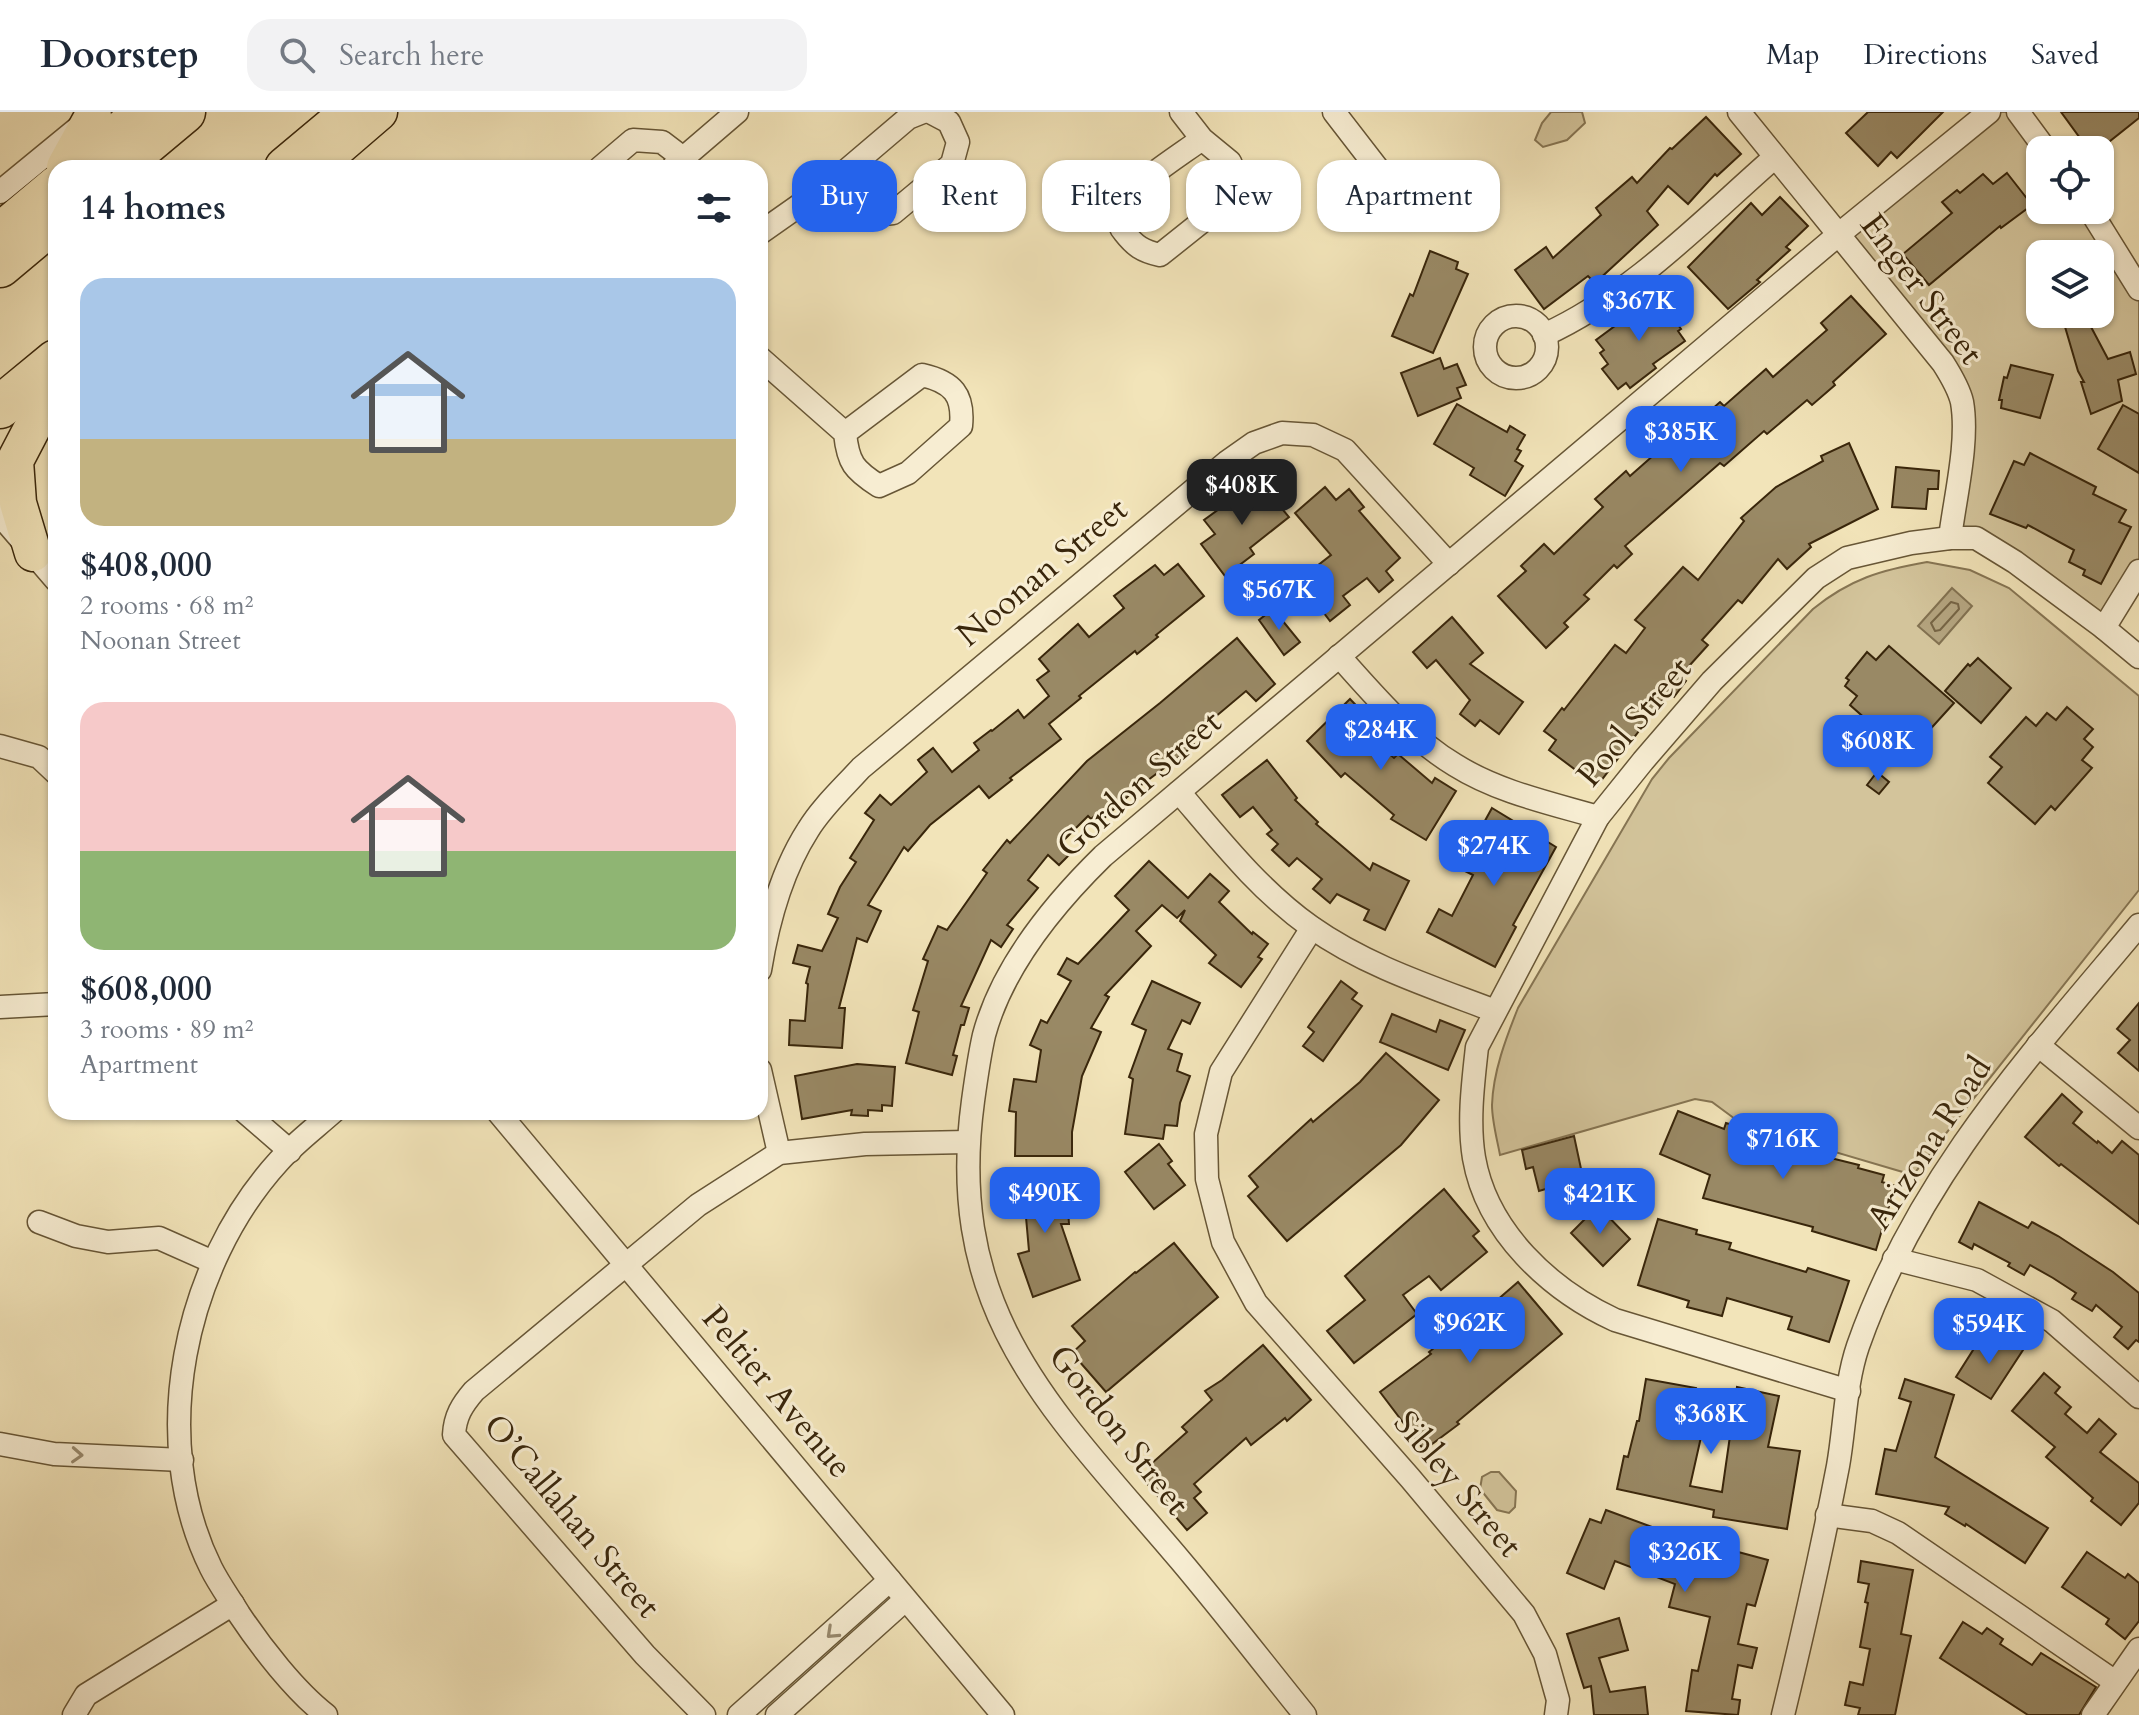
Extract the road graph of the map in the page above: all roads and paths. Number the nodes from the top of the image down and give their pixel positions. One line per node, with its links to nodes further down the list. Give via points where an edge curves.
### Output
1 (141, 112): 18 (main road)
2 (184, 112): 19 (highway)
3 (353, 112): 20 (highway)
4 (379, 112): 21 (main road)
5 (737, 112): 24 (street)
6 (923, 112): 25 (street, via 908,118)
7 (930, 112): 29 (street, via 949,122 958,142 952,164)
8 (1181, 112): 15 (street)
9 (1334, 112): 26 (street)
10 (1739, 112): 16 (street, Enger Street)
11 (1989, 112): 35 (street, Gordon Street)
12 (2018, 112): 14 (street)
13 (96, 114): 17 (main road); 28 (street)
14 (2036, 136)
15 (1202, 139): 15 (street, via 1230,162 1238,181 1229,200 1160,255 1143,252 1119,227 1124,199)
16 (1775, 157): 35 (street, Enger Street); 38 (street, via 1641,273 1581,318)
17 (69, 160)
18 (84, 160)
19 (127, 160)
20 (296, 160)
21 (322, 160)
22 (609, 160): 23 (street, via 633,140 662,142)
23 (676, 160)
24 (681, 160)
25 (859, 160)
26 (1371, 160)
27 (48, 191): 34 (main road)
28 (0, 192)
29 (897, 210)
30 (792, 211): 33 (street)
31 (2099, 224): 37 (street)
32 (48, 226): 36 (highway)
33 (768, 227)
34 (0, 231)
35 (1838, 235): 48 (street, Enger Street, via 1943,363 1962,401 1964,432); 49 (street, Gordon Street)
36 (0, 266)
37 (2139, 289)
38 (1544, 335)
39 (768, 365): 45 (street)
40 (48, 383): 43 (highway)
41 (48, 386): 44 (main road)
42 (48, 393): 50 (main road, via 15,461 18,503)
43 (0, 407)
44 (0, 433)
45 (845, 433): 45 (street, via 922,375 951,387 963,407 961,426 908,473 879,486 859,473 848,456)
46 (0, 515): 50 (street)
47 (0, 535): 50 (main road)
48 (1950, 538): 52 (street, Pool Street, via 1976,538); 58 (street, Pool Street, via 1847,558 1816,578 1712,681)
49 (1449, 564): 53 (street, Gordon Street); 59 (street, Noonan Street, via 1345,450 1313,435 1282,433 1254,443 861,768 809,828 784,874)
50 (45, 566)
51 (2139, 571): 52 (street)
52 (2104, 628): 54 (street, Pool Street)
53 (1339, 656): 57 (street, Gordon Street); 58 (street, via 1403,723 1457,767 1525,796)
54 (2139, 657)
55 (0, 746): 56 (street, via 39,757)
56 (48, 765)
57 (1179, 792): 61 (street, via 1254,878); 71 (street, Gordon Street, via 1082,877 1039,927 985,1034)
58 (1598, 817): 64 (street, Pool Street)
59 (768, 921)
60 (2139, 925): 65 (street, Arizona Road)
61 (1312, 928): 64 (street, via 1384,968); 95 (street, Sibley Street, via 1221,1072 1206,1134 1207,1179 1223,1242 1256,1303 1524,1614 1545,1654 1558,1700)
62 (48, 1004): 63 (street)
63 (0, 1007)
64 (1495, 1011): 78 (street, Pool Street, via 1477,1047 1474,1158 1492,1208 1524,1254 1568,1294 1615,1320)
65 (2038, 1045): 70 (street); 75 (street, Arizona Road, via 1947,1167)
66 (768, 1105): 73 (street)
67 (254, 1120): 72 (street)
68 (324, 1120): 72 (street)
69 (505, 1120): 77 (street, Peltier Avenue)
70 (2139, 1128)
71 (967, 1142): 73 (street); 94 (street, Gordon Street, via 973,1229 983,1271 993,1306 1025,1370 1070,1434)
72 (290, 1151): 76 (street, via 237,1218)
73 (779, 1153): 77 (street, via 698,1205)
74 (39, 1222): 76 (street, via 108,1242 159,1238)
75 (1894, 1259): 78 (street, Arizona Road, via 1857,1350); 79 (street, via 1977,1280 2052,1321)
76 (213, 1262): 81 (street, via 184,1354 179,1397)
77 (625, 1266): 83 (street, Peltier Avenue); 90 (street, O’Callahan Street, via 474,1391 455,1419 454,1435 634,1643)
78 (1849, 1391): 82 (street, Arizona Road)
79 (2139, 1397)
80 (0, 1444): 81 (street, one-way to 81, via 54,1454)
81 (182, 1460): 85 (street, via 197,1534)
82 (1827, 1515): 87 (street, via 1872,1521 1898,1533); 96 (street, Arizona Road)
83 (890, 1580): 84 (street, Peltier Avenue); 91 (street, one-way to 91)
84 (905, 1600): 92 (street); 93 (street, Peltier Avenue)
85 (233, 1604): 88 (street, via 86,1695); 89 (street, via 259,1644)
86 (2139, 1649): 87 (street)
87 (2114, 1681): 97 (street)
88 (74, 1715)
89 (326, 1715)
90 (704, 1715)
91 (739, 1715)
92 (777, 1715)
93 (1003, 1715)
94 (1305, 1715)
95 (1556, 1715)
96 (1783, 1715)
97 (2093, 1715)

